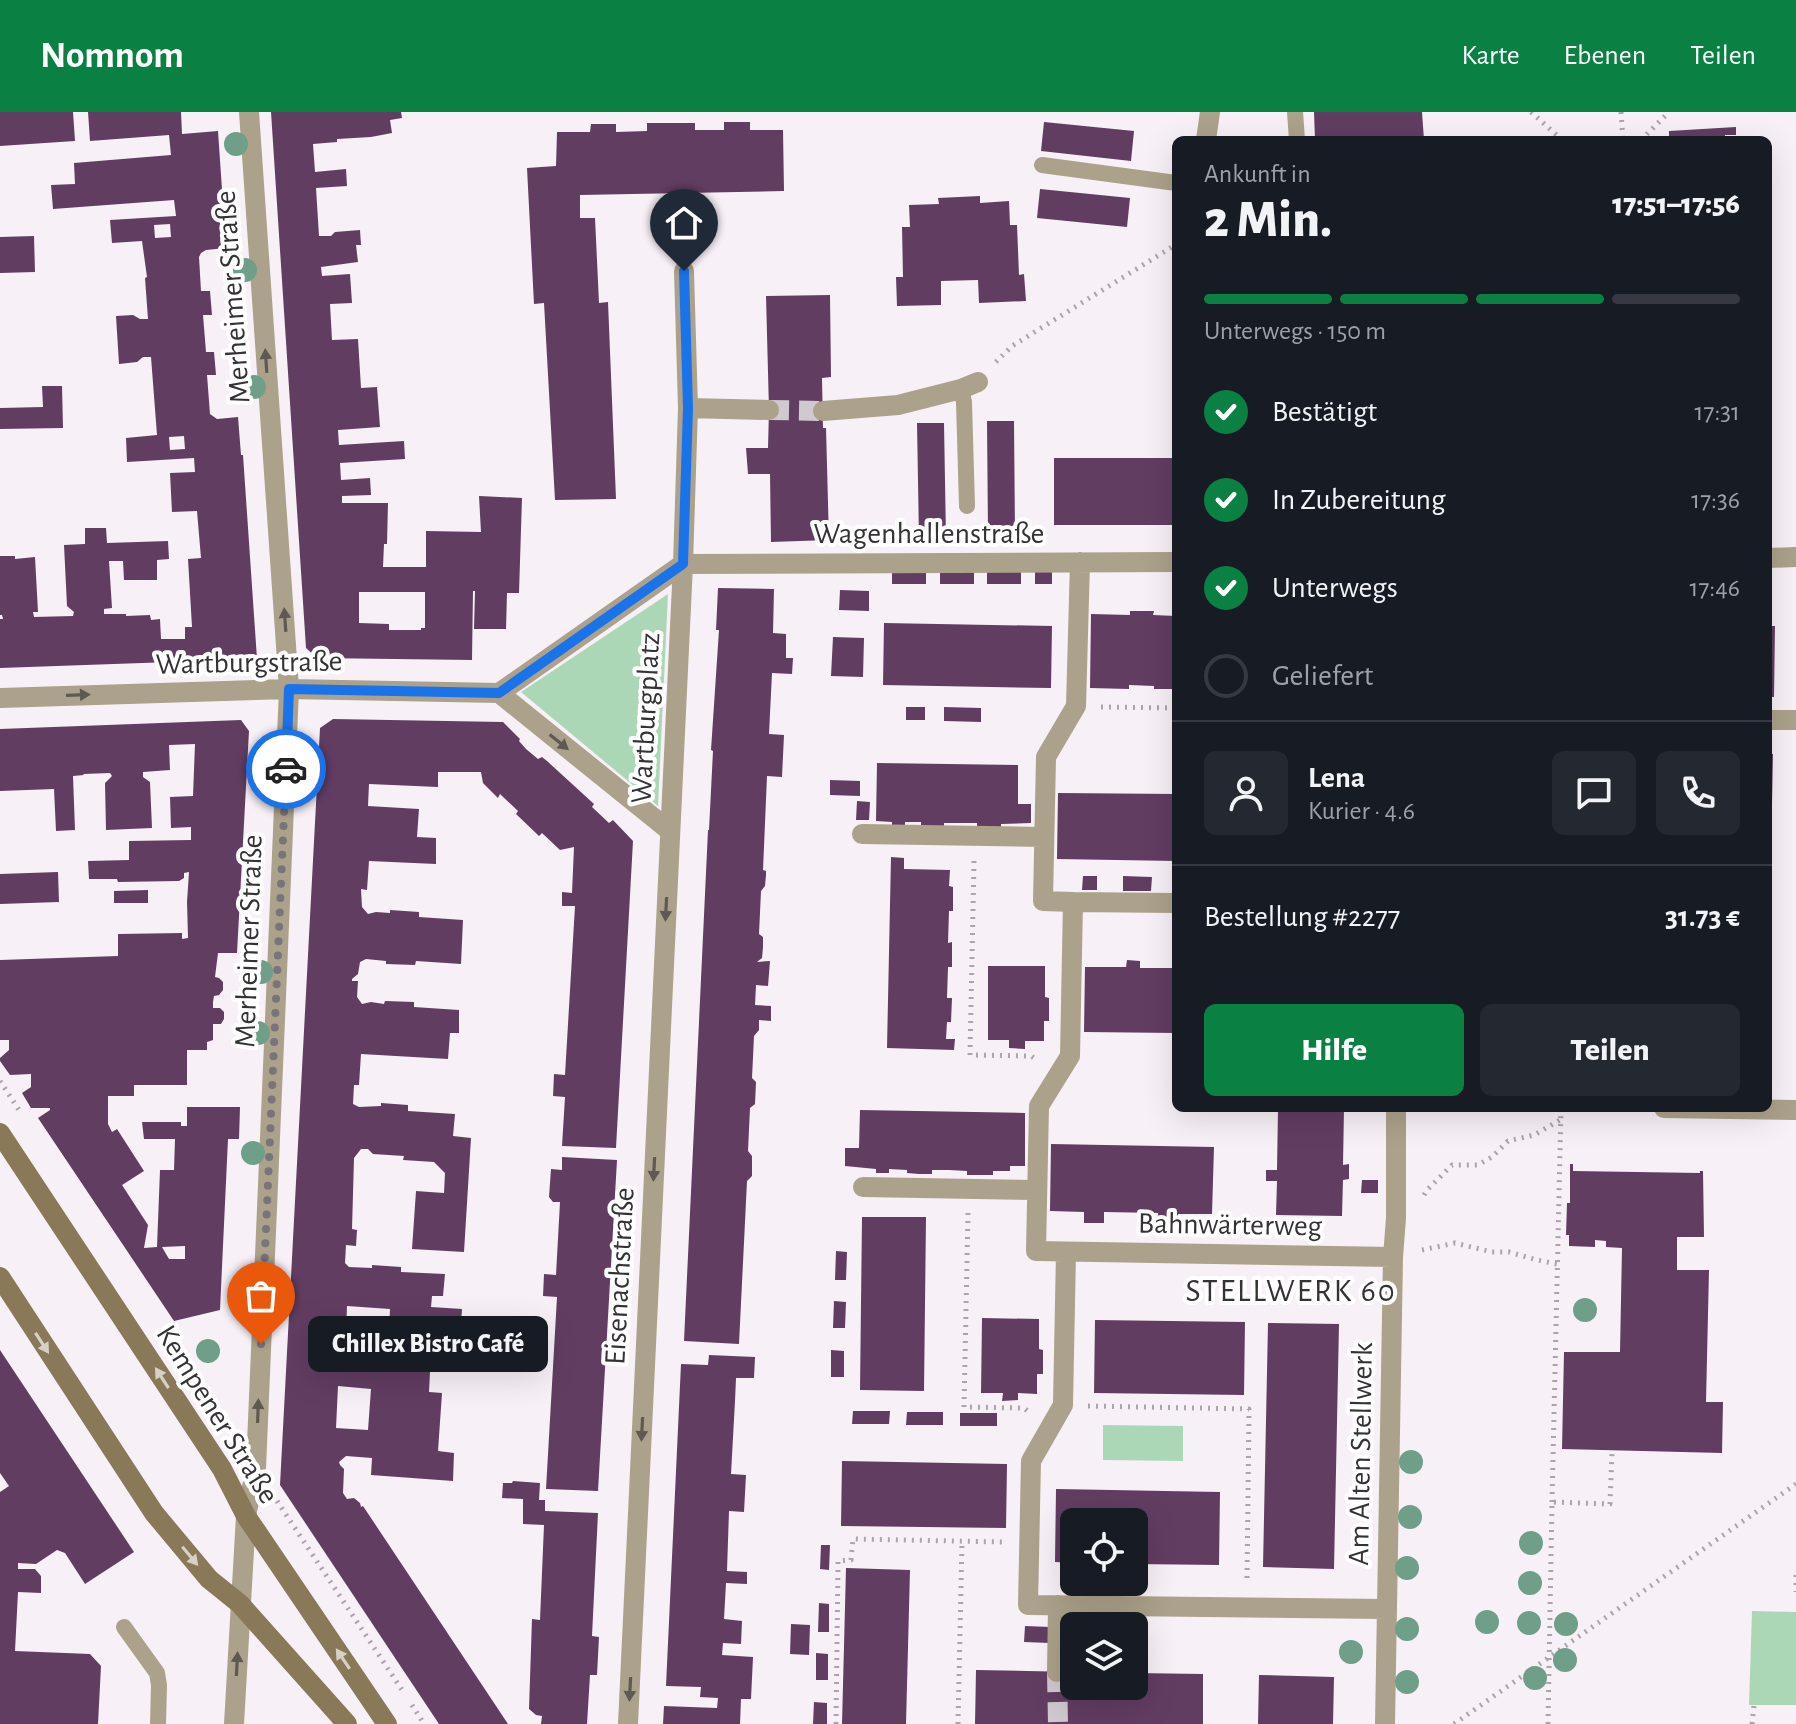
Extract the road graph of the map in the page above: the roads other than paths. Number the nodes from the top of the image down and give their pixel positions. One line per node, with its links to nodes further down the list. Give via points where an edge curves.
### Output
1 (249, 112): 19 (street, Merheimer Straße, one-way to 1)
2 (1210, 112): 4 (street)
3 (1295, 112): 5 (lane)
4 (1207, 136)
5 (1297, 136)
6 (1042, 165): 7 (lane)
7 (1172, 182)
8 (684, 271): 10 (street)
9 (969, 385): 12 (street, via 898,405); 13 (lane, via 964,402)
10 (688, 408): 11 (street); 18 (street)
11 (769, 410)
12 (823, 411)
13 (967, 506)
14 (1796, 557): 15 (street)
15 (1772, 558)
16 (1080, 562): 17 (street, Wagenhallenstraße); 18 (street, Wagenhallenstraße); 26 (street, via 1076,706 1046,757)
17 (1172, 562)
18 (683, 564): 20 (street, Wartburgplatz); 24 (street, Wartburgplatz)
19 (289, 689): 20 (street, Wartburgstraße); 21 (street, Wartburgstraße, one-way to 19); 38 (street, Merheimer Straße, one-way to 19, via 256,1468)
20 (499, 693): 24 (street, Wartburgplatz, one-way to 24)
21 (0, 698)
22 (1772, 720): 23 (street)
23 (1796, 720)
24 (670, 831): 48 (street, Eisenachstraße, one-way to 48)
25 (862, 834): 26 (street)
26 (1044, 837): 27 (street, via 1043,901)
27 (1073, 902): 28 (street); 34 (street, Bahnwärterweg, via 1070,1056 1039,1106)
28 (1172, 903)
29 (1772, 1110): 30 (street)
30 (1796, 1110)
31 (1396, 1112): 36 (street, Am Alten Stellwerk)
32 (0, 1133): 38 (main road, Kempener Straße, one-way to 32, via 222,1469)
33 (863, 1187): 34 (street)
34 (1037, 1190): 35 (street, Bahnwärterweg, via 1036,1251)
35 (1066, 1252): 36 (street, Bahnwärterweg); 40 (street, Am Alten Stellwerk, via 1063,1405 1031,1461 1029,1542 1028,1605)
36 (1393, 1257): 41 (street, Am Alten Stellwerk)
37 (0, 1277): 39 (main road, one-way to 39, via 154,1513 209,1579)
38 (246, 1516): 39 (street, Merheimer Straße); 47 (main road, Kempener Straße, one-way to 38)
39 (240, 1604): 45 (street, Merheimer Straße, one-way to 39); 46 (main road)
40 (1058, 1605): 41 (street, Am Alten Stellwerk); 43 (street)
41 (1387, 1609): 49 (street, Am Alten Stellwerk)
42 (124, 1627): 44 (lane, via 157,1673)
43 (1057, 1672)
44 (158, 1724)
45 (234, 1724)
46 (347, 1724)
47 (387, 1724)
48 (628, 1724)
49 (1385, 1724)

